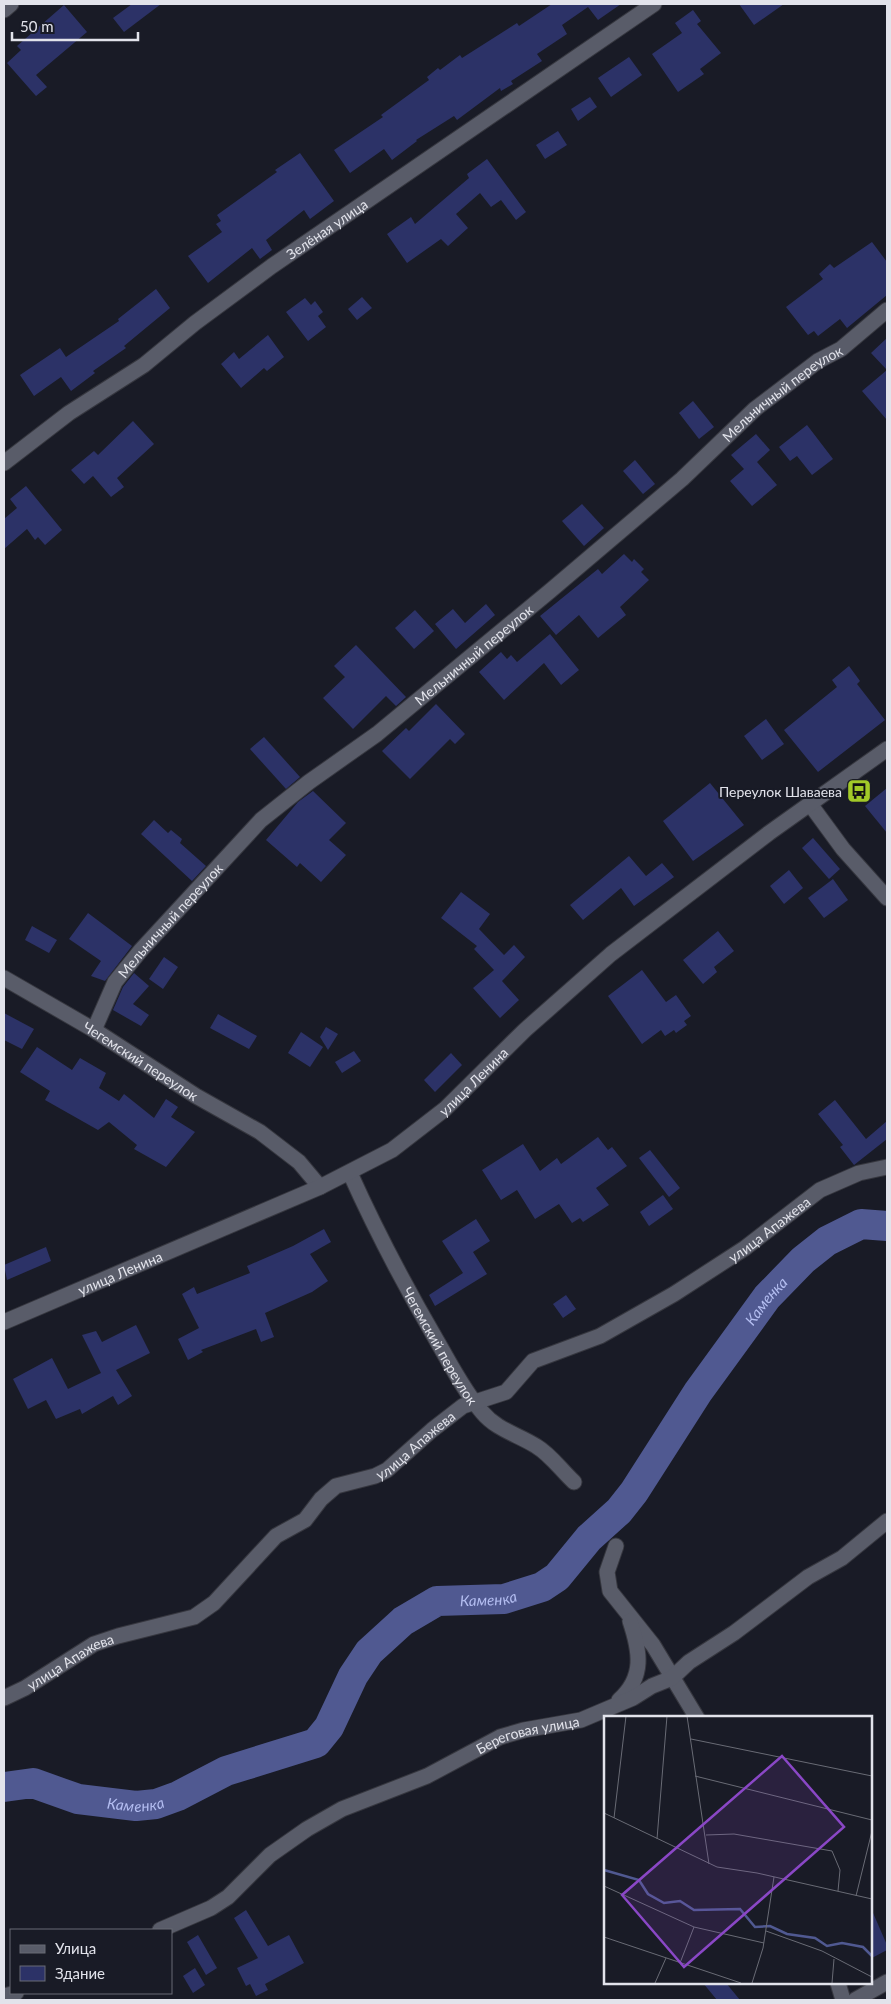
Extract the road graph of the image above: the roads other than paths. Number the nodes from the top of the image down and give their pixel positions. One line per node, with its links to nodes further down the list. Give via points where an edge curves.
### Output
1 (11, 4): 3 (street)
2 (654, 4): 5 (street, Зелёная улица, via 272,266 144,365 68,414)
3 (4, 10)
4 (887, 310): 10 (street, Мельничный переулок, via 841,349 818,361 755,409 682,479 550,591 377,734 261,820 152,937 115,982)
5 (4, 463)
6 (887, 749): 7 (street, улица Ленина)
7 (810, 804): 8 (street, via 843,849); 12 (street, улица Ленина, via 588,973 428,1124 392,1150)
8 (887, 898)
9 (4, 978): 10 (street, Чегемский переулок)
10 (94, 1030): 13 (street, Чегемский переулок, via 280,1146)
11 (887, 1167): 15 (street, улица Апажева, via 859,1173 820,1190 745,1248 674,1294 600,1336 539,1357 506,1392)
12 (350, 1173): 13 (street, улица Ленина); 15 (street, Чегемский переулок, via 381,1241)
13 (320, 1187): 14 (street, улица Ленина)
14 (4, 1322)
15 (474, 1402): 16 (street, Чегемский переулок, via 503,1430 550,1456); 21 (street, улица Апажева, via 463,1406 432,1430 387,1470 336,1486 305,1520 276,1536 204,1611 194,1617 94,1644)
16 (574, 1482)
17 (887, 1522): 20 (street, Береговая улица, via 842,1558 808,1577 734,1633 689,1662)
18 (616, 1546): 19 (street, via 609,1563 607,1581 610,1591)
19 (629, 1616): 20 (street, via 653,1645); 22 (street, via 636,1642 638,1673 632,1687)
20 (672, 1678): 22 (street, Береговая улица); 23 (street)
21 (4, 1698)
22 (609, 1709): 24 (street, Береговая улица, via 581,1720 500,1737 427,1776 342,1809 270,1855 239,1887 212,1908)
23 (696, 1716)
24 (162, 1929)
25 (887, 1982): 28 (street)
26 (838, 1984): 27 (street)
27 (843, 2000)
28 (855, 2000)

